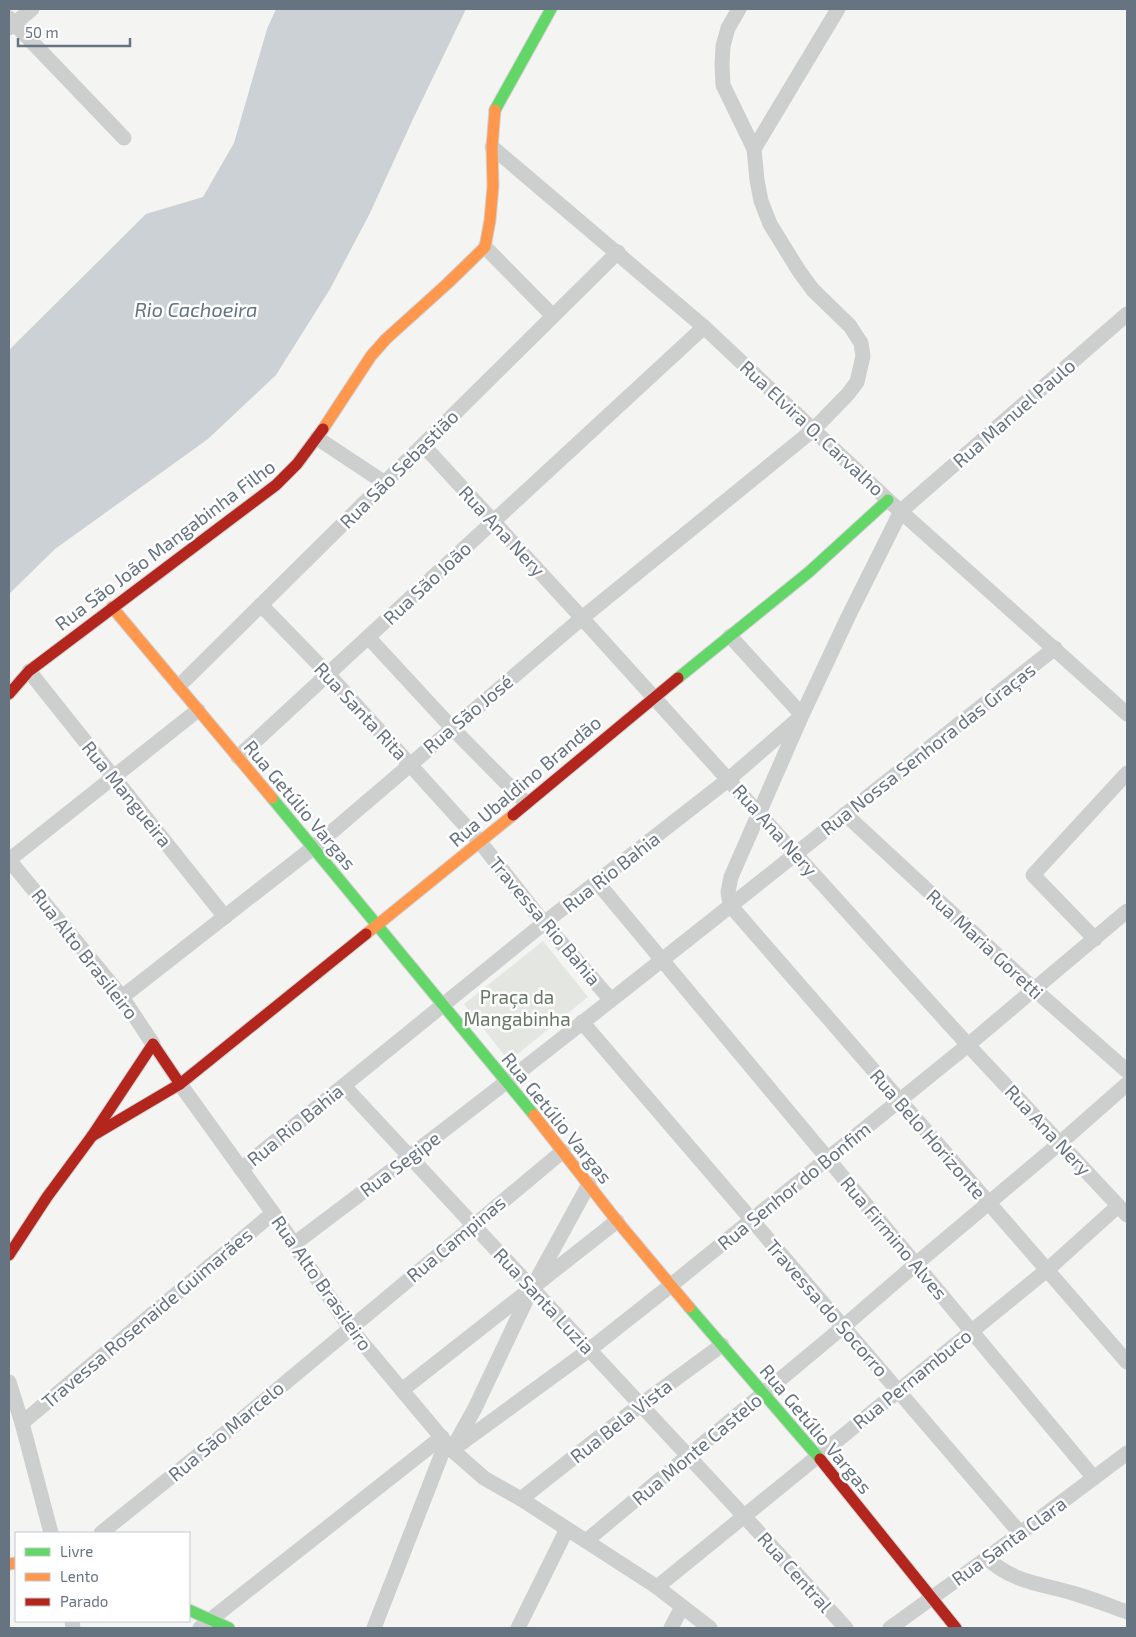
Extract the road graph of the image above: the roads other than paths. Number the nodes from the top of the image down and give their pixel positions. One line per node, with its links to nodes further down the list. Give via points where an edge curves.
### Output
1 (32, 9): 5 (street)
2 (551, 9): 7 (street, via 496,106)
3 (739, 9): 8 (street, via 728,28 723,46 723,85)
4 (838, 9): 8 (street)
5 (11, 23): 6 (street)
6 (124, 138)
7 (492, 146): 9 (street, via 493,186); 10 (street, Rua Elvira O. Carvalho)
8 (754, 148): 14 (street, Rua São José, via 761,201 770,224 813,290 850,326 863,356 857,382)
9 (485, 247): 12 (street); 15 (street, Rua São João Mangabinha Filho, via 371,356)
10 (618, 252): 12 (street, Rua São Sebastião); 13 (street, Rua Elvira O. Carvalho)
11 (1127, 314): 19 (street, Rua Manuel Paulo)
12 (553, 316): 16 (street, Rua São Sebastião)
13 (704, 327): 14 (street, Rua Elvira O. Carvalho); 20 (street, Rua São João)
14 (813, 430): 18 (street, Rua Elvira O. Carvalho); 23 (street, Rua São José)
15 (317, 438): 17 (street); 22 (street, Rua São João Mangabinha Filho, via 298,464 276,485)
16 (423, 445): 17 (street, Rua São Sebastião); 20 (street, Rua Ana Nery)
17 (385, 483): 21 (street, Rua São Sebastião)
18 (888, 500): 19 (street, Rua Elvira O. Carvalho); 24 (street, Rua Ubaldino Brandão, via 809,572)
19 (901, 511): 26 (street, Rua Elvira O. Carvalho); 34 (street, Rua Rio Bahia)
20 (493, 522): 23 (street, Rua Ana Nery); 25 (street, Rua São João)
21 (261, 605): 28 (street, Rua Santa Rita); 29 (street, Rua São Sebastião)
22 (112, 607): 27 (street, Rua São João Mangabinha Filho); 29 (street, Rua Getúlio Vargas)
23 (582, 618): 31 (street, Rua Ana Nery); 35 (street, Rua São José)
24 (730, 636): 31 (street, Rua Ubaldino Brandão); 34 (street)
25 (368, 637): 28 (street, Rua São João); 35 (street)
26 (1055, 648): 33 (street, Rua Elvira O. Carvalho); 43 (street, Rua Nossa Senhora das Graças)
27 (29, 671): 30 (street, Rua São João Mangabinha Filho); 39 (street, Rua Mangueira)
28 (328, 674): 36 (street, Rua São João); 37 (street, Rua Santa Rita)
29 (179, 686): 32 (street, Rua Getúlio Vargas)
30 (9, 694)
31 (655, 698): 40 (street, Rua Ana Nery); 41 (street, Rua Ubaldino Brandão)
32 (198, 710): 36 (street, Rua Getúlio Vargas); 39 (street)
33 (1127, 714)
34 (802, 716): 40 (street, Rua Rio Bahia); 42 (street)
35 (453, 729): 37 (street, Rua São José); 41 (street)
36 (238, 758): 45 (street, Rua Getúlio Vargas)
37 (410, 764): 44 (street, Rua Santa Rita); 45 (street, Rua São José)
38 (1127, 774): 54 (street, via 1033,875)
39 (113, 777): 47 (street); 51 (street, Rua Mangueira)
40 (729, 780): 42 (street, Rua Ana Nery); 48 (street, Rua Rio Bahia)
41 (526, 803): 44 (street, Rua Ubaldino Brandão)
42 (758, 812): 46 (street, Rua Ana Nery); 49 (street, via 731,877)
43 (845, 814): 46 (street, Rua Nossa Senhora das Graças); 56 (street, Rua Maria Goretti)
44 (480, 842): 52 (street, Travessa Rio Bahia); 53 (street, Rua Ubaldino Brandão)
45 (314, 847): 51 (street, Rua São José); 53 (street, Rua Getúlio Vargas)
46 (795, 853): 49 (street, Rua Nossa Senhora das Graças); 62 (street, Rua Ana Nery)
47 (9, 860): 57 (street, Rua Alto Brasileiro)
48 (598, 882): 52 (street, Rua Rio Bahia); 55 (street, Rua Firmino Alves)
49 (730, 905): 55 (street, Rua Nossa Senhora das Graças); 68 (street, Rua Belo Horizonte)
50 (1127, 911): 54 (street, Rua Senhor do Bonfim)
51 (225, 917): 57 (street, Rua São José)
52 (544, 923): 58 (street, Travessa Rio Bahia); 59 (street, Rua Rio Bahia)
53 (377, 925): 59 (street, Rua Getúlio Vargas); 65 (street, Rua Ubaldino Brandão)
54 (1095, 939): 56 (street, Rua Senhor do Bonfim)
55 (662, 959): 58 (street, Rua Nossa Senhora das Graças); 73 (street, Rua Firmino Alves)
56 (1035, 990): 62 (street, Rua Senhor do Bonfim); 63 (street, Rua Maria Goretti)
57 (122, 997): 61 (street, Rua Alto Brasileiro)
58 (611, 1000): 60 (street, Rua Nossa Senhora das Graças)
59 (443, 1005): 64 (street, Rua Getúlio Vargas); 67 (street, Rua Rio Bahia)
60 (582, 1022): 64 (street, Rua Nossa Senhora das Graças); 79 (street, Travessa do Socorro)
61 (153, 1044): 65 (street, Rua Alto Brasileiro); 69 (street)
62 (968, 1045): 68 (street, Rua Senhor do Bonfim); 70 (street, Rua Ana Nery)
63 (1127, 1071)
64 (506, 1083): 71 (street, Rua Getúlio Vargas); 72 (street, Rua Segipe)
65 (180, 1084): 69 (street, Rua Ubaldino Brandão); 74 (street, Rua Alto Brasileiro)
66 (1127, 1084): 70 (street, Rua Monte Castelo)
67 (344, 1086): 72 (street, Rua Santa Luzia); 74 (street, Rua Rio Bahia)
68 (899, 1100): 73 (street, Rua Senhor do Bonfim); 76 (street, Rua Belo Horizonte)
69 (92, 1136): 83 (street)
70 (1060, 1143): 76 (street, Rua Monte Castelo); 77 (street, Rua Ana Nery)
71 (563, 1151): 75 (street, Rua Getúlio Vargas); 81 (street, Rua Campinas)
72 (410, 1157): 81 (street, Rua Santa Luzia); 82 (street, Rua Segipe)
73 (828, 1159): 79 (street, Rua Senhor do Bonfim); 84 (street, Rua Firmino Alves)
74 (241, 1168): 78 (street, Rua Alto Brasileiro)
75 (589, 1184): 80 (street, Rua Getúlio Vargas); 87 (street)
76 (989, 1203): 84 (street, Rua Monte Castelo); 85 (street, Rua Belo Horizonte)
77 (1123, 1210): 85 (street, Rua Pernambuco)
78 (273, 1213): 82 (street, Rua Alto Brasileiro); 99 (street, Travessa Rosenaide Guimarães)
79 (751, 1220): 86 (street, Rua Senhor do Bonfim); 88 (street, Travessa do Socorro)
80 (617, 1221): 86 (street, Rua Getúlio Vargas); 87 (street)
81 (473, 1225): 87 (street, Rua Santa Luzia); 89 (street, Rua Campinas)
82 (294, 1244): 89 (street, Rua Alto Brasileiro)
83 (9, 1256)
84 (916, 1264): 88 (street, Rua Monte Castelo); 90 (street, Rua Firmino Alves)
85 (1047, 1270): 90 (street, Rua Pernambuco); 93 (street, Rua Belo Horizonte)
86 (670, 1286): 91 (street, Rua Getúlio Vargas); 92 (street, Rua Senhor do Bonfim)
87 (532, 1288): 92 (street, Rua Santa Luzia); 95 (street); 100 (street, via 475,1408)
88 (843, 1327): 96 (street, Travessa do Socorro); 97 (street, Rua Monte Castelo)
89 (350, 1328): 95 (street, Rua Alto Brasileiro); 109 (street, Rua São Marcelo)
90 (972, 1331): 96 (street, Rua Pernambuco); 104 (street, Rua Firmino Alves)
91 (722, 1345): 97 (street, Rua Getúlio Vargas); 98 (street, Rua Bela Vista)
92 (590, 1350): 98 (street, Rua Santa Luzia); 100 (street, Rua Senhor do Bonfim)
93 (1127, 1362)
94 (9, 1382): 99 (street)
95 (402, 1390): 100 (street, Rua Alto Brasileiro)
96 (898, 1391): 103 (street, Rua Pernambuco); 110 (street, Travessa do Socorro)
97 (762, 1394): 102 (street, Rua Monte Castelo); 103 (street, Rua Getúlio Vargas)
98 (640, 1405): 102 (street, Rua Santa Luzia); 105 (street, Rua Bela Vista)
99 (22, 1423): 108 (street)
100 (447, 1443): 105 (street, Rua Alto Brasileiro, via 484,1478); 118 (street, Rua Senhor do Bonfim); 120 (street)
101 (1127, 1453): 104 (street, Rua Santa Clara)
102 (687, 1455): 106 (street, Rua Santa Luzia); 111 (street, Rua Monte Castelo)
103 (818, 1456): 106 (street, Rua Pernambuco); 114 (street, Rua Getúlio Vargas)
104 (1094, 1478): 110 (street, Rua Santa Clara)
105 (521, 1499): 107 (street, Rua Alto Brasileiro)
106 (744, 1516): 113 (street, Rua Pernambuco); 124 (street, Rua Central)
107 (567, 1529): 111 (street, Rua Alto Brasileiro); 121 (street)
108 (51, 1532)
109 (102, 1532)
110 (1020, 1533): 112 (street, Rua Santa Clara)
111 (586, 1541): 113 (street, Rua Alto Brasileiro)
112 (987, 1558): 114 (street, Rua Santa Clara); 117 (street, via 1014,1577)
113 (656, 1587): 115 (street, Rua Alto Brasileiro)
114 (932, 1598): 125 (street, Rua Santa Clara); 126 (street, Rua Getúlio Vargas)
115 (682, 1607): 122 (street); 123 (street, Rua Alto Brasileiro)
116 (190, 1611): 118 (street)
117 (1127, 1612)
118 (205, 1624): 119 (street)
119 (229, 1628)
120 (374, 1628)
121 (518, 1628)
122 (671, 1628)
123 (710, 1628)
124 (846, 1628)
125 (890, 1628)
126 (956, 1628)

